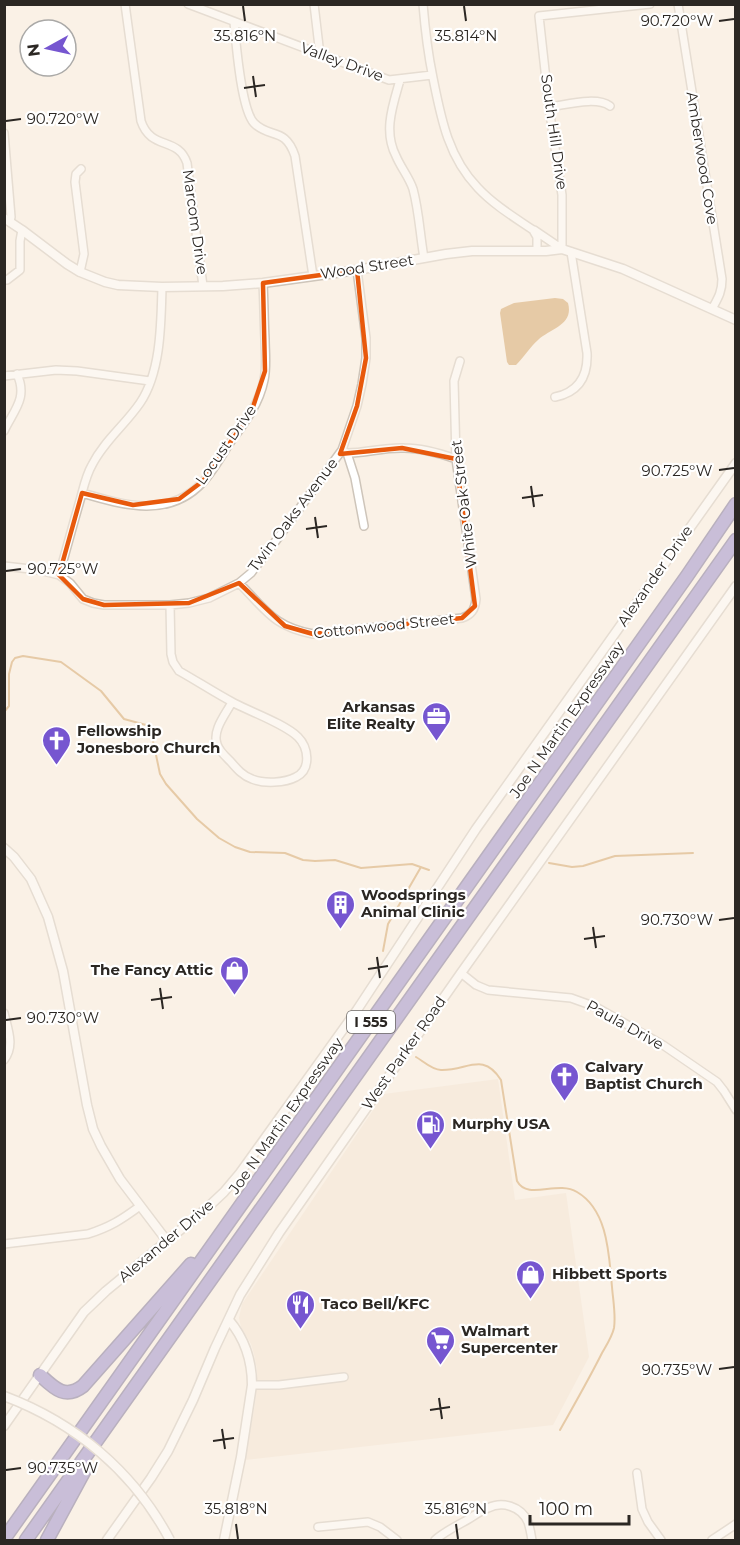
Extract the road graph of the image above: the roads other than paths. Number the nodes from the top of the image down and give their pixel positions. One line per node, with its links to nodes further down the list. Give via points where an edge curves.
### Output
1 (125, 4): 28 (street, Marcom Drive, via 143,127 159,142 178,148 187,163)
2 (188, 4): 7 (street, Valley Drive)
3 (314, 4): 9 (street)
4 (423, 4): 10 (street)
5 (650, 4): 13 (street, South Hill Drive, via 539,16)
6 (678, 4): 30 (street, Amberwood Cove, via 722,279 720,295)
7 (208, 9): 8 (street, Valley Drive)
8 (234, 22): 9 (street, Valley Drive); 25 (street, via 246,110 256,125 286,140 295,156)
9 (320, 54): 11 (street, Valley Drive, via 390,80)
10 (432, 75): 11 (street, Valley Drive); 18 (street, via 442,121 462,168 487,197)
11 (400, 80): 22 (street, via 389,131 395,154 413,190)
12 (610, 106): 13 (street, via 596,101)
13 (549, 107): 19 (street, South Hill Drive, via 562,195)
14 (4, 133): 16 (street, via 11,217)
15 (81, 169): 24 (street, via 75,176 84,254)
16 (7, 219): 17 (street, Wood Street)
17 (22, 230): 24 (street, Wood Street); 26 (street, via 20,270)
18 (533, 230): 19 (street); 20 (street)
19 (562, 249): 20 (street, Wood Street); 21 (street, Wood Street)
20 (537, 250): 22 (street, Wood Street, via 472,251)
21 (572, 252): 30 (street, Wood Street, via 623,269); 36 (street, via 587,364 578,385)
22 (424, 258): 23 (street, Wood Street)
23 (357, 270): 25 (street, Wood Street); 38 (street, Twin Oaks Avenue, via 366,358)
24 (80, 272): 29 (street, Wood Street, via 118,285)
25 (313, 276): 27 (street, Wood Street)
26 (4, 280)
27 (263, 283): 28 (street, Wood Street); 41 (street, Locust Drive, via 264,382 251,413 203,481 186,495 155,506 126,505)
28 (203, 286): 29 (street, Wood Street)
29 (162, 287): 35 (street, via 160,339)
30 (712, 309): 31 (street, Wood Street)
31 (735, 320)
32 (460, 361): 39 (street, White Oak Street, via 454,381)
33 (17, 374): 34 (street); 35 (street, via 77,371); 37 (street, via 21,399)
34 (4, 376)
35 (150, 381): 41 (street, via 142,401 97,455)
36 (555, 397)
37 (4, 431)
38 (344, 452): 39 (street, via 409,448); 43 (street, via 355,478); 47 (street, Twin Oaks Avenue, via 272,547)
39 (456, 459): 50 (street, White Oak Street, via 476,599)
40 (735, 463): 59 (street, Alexander Drive, via 476,829 357,1010 240,1173 207,1208)
41 (82, 493): 46 (street)
42 (735, 504): 58 (highway, Joe N Martin Expressway / I 555)
43 (364, 526)
44 (735, 540): 66 (highway, I 555)
45 (4, 566): 46 (street)
46 (59, 575): 49 (street, Twin Oaks Avenue, via 83,599 93,603)
47 (239, 583): 49 (street, Twin Oaks Avenue, via 209,598); 50 (street, Cottonwood Street, via 273,619 298,632 313,634 462,618)
48 (735, 586): 53 (street, West Parker Road)
49 (170, 604): 51 (street, via 173,662 179,670)
50 (473, 611)
51 (232, 702): 51 (street, via 297,736 304,744 307,759 302,772 286,780 263,782 243,774 217,744 219,727)
52 (4, 848): 57 (street, via 31,879 48,917 63,971 93,1129 120,1179)
53 (461, 973): 56 (street, Paula Drive, via 488,990 571,998 596,1007 717,1082); 61 (street, West Parker Road, via 279,1233)
54 (4, 1013): 55 (street, via 10,1044)
55 (6, 1058)
56 (735, 1110)
57 (140, 1206): 59 (street); 60 (street, via 100,1231)
58 (232, 1218): 62 (highway, via 83,1386 73,1392 61,1391); 71 (highway, Joe N Martin Expressway / I 555)
59 (167, 1241): 62 (street, Alexander Drive, via 84,1312)
60 (4, 1244)
61 (229, 1320): 64 (street, via 248,1354); 74 (street, West Parker Road, via 168,1451)
62 (40, 1375): 67 (street, Alexander Drive)
63 (344, 1377): 64 (street)
64 (252, 1385): 76 (street)
65 (4, 1396): 75 (street, bridge, via 61,1422 106,1456 152,1510)
66 (111, 1422): 72 (highway, I 555); 73 (highway)
67 (4, 1426)
68 (637, 1473): 80 (street, via 644,1515)
69 (735, 1524): 81 (street)
70 (318, 1527): 77 (street, via 368,1522)
71 (4, 1539)
72 (26, 1540)
73 (47, 1540)
74 (107, 1540)
75 (170, 1540)
76 (224, 1540)
77 (397, 1540)
78 (435, 1540): 79 (street, via 500,1504 514,1507 525,1516)
79 (532, 1540)
80 (661, 1540)
81 (712, 1540)

